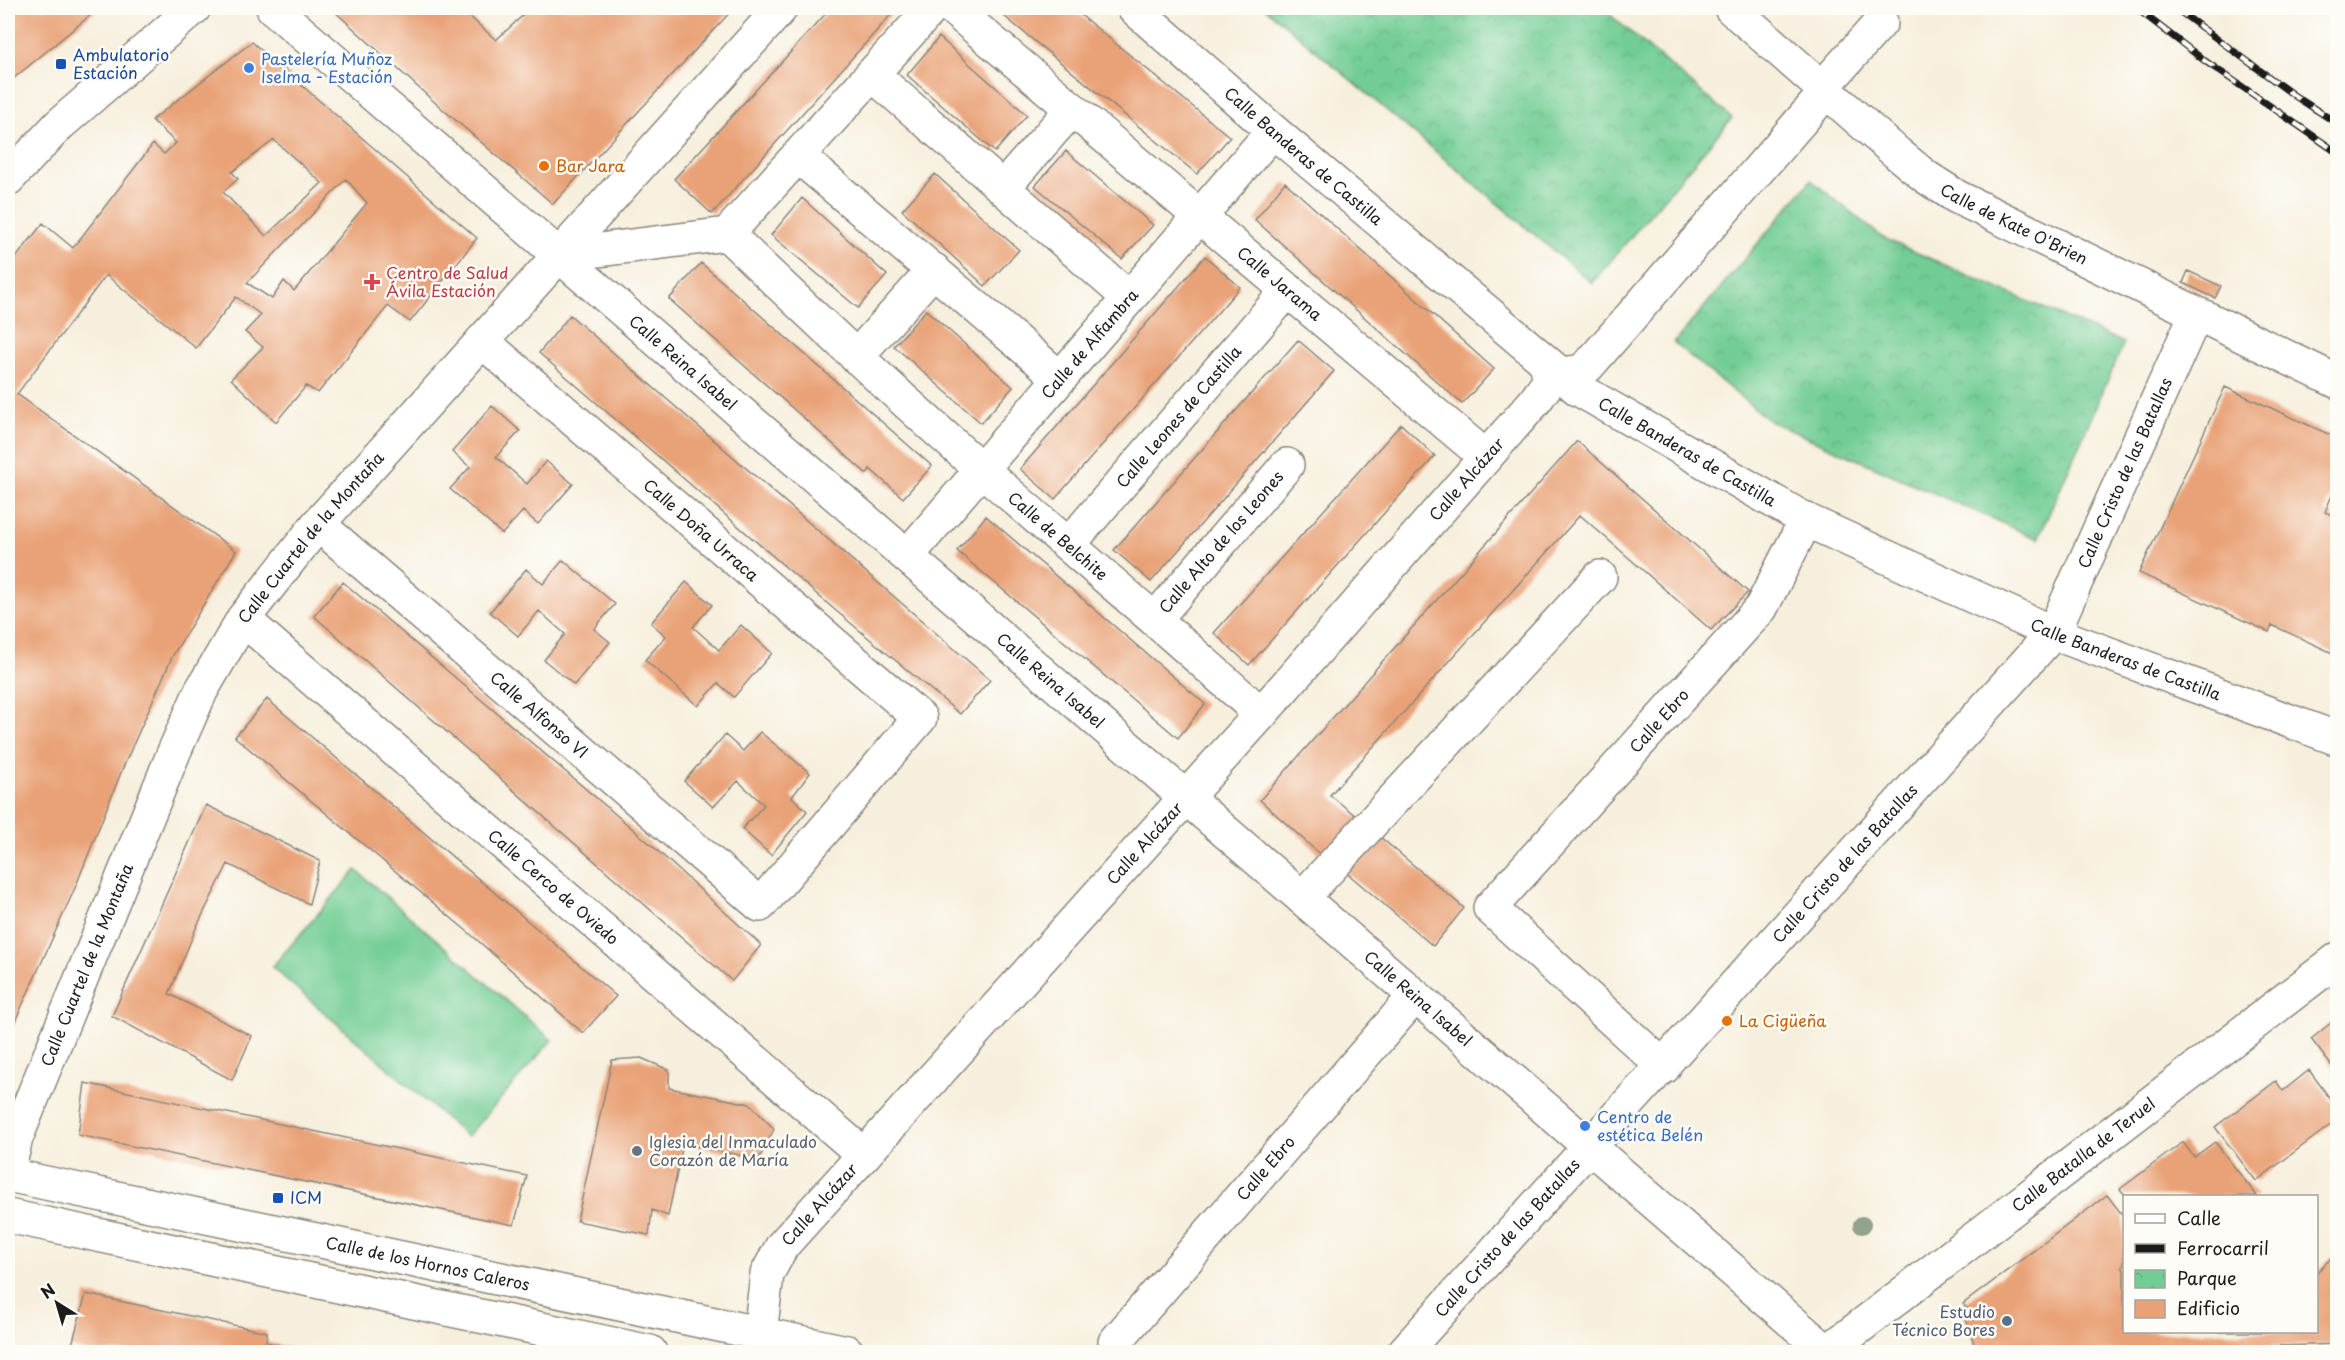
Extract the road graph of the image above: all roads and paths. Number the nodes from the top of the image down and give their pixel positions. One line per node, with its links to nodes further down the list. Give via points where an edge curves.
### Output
1 (194, 8): 14 (street, via 59,125)
2 (273, 8): 18 (street, Calle Reina Isabel)
3 (781, 8): 18 (street, Calle Cuartel de la Montaña)
4 (932, 8): 9 (street)
5 (952, 8): 11 (street, Calle Jarama)
6 (1134, 8): 12 (street, Calle Banderas de Castilla)
7 (1731, 8): 10 (street, Calle de Kate O'Brien)
8 (1881, 22): 10 (street)
9 (872, 74): 13 (street); 15 (street)
10 (1824, 90): 22 (street, Calle de Kate O'Brien, via 1926,177 1957,197); 25 (street, via 1588,366 1579,372)
11 (1072, 109): 15 (street); 16 (street, Calle Jarama)
12 (1273, 131): 16 (street, Calle de Alfambra); 25 (street, Calle Banderas de Castilla)
13 (798, 156): 17 (street); 19 (street)
14 (8, 179)
15 (1003, 188): 21 (street)
16 (1200, 216): 20 (street, Calle Jarama); 21 (street, Calle de Alfambra)
17 (727, 234): 18 (street); 24 (street, Calle de Belchite)
18 (559, 255): 23 (street, Calle Cuartel de la Montaña); 34 (street, Calle Reina Isabel)
19 (934, 270): 24 (street); 26 (street)
20 (1288, 290): 28 (street, Calle Jarama); 33 (street, Calle Leones de Castilla)
21 (1129, 298): 26 (street, Calle de Alfambra)
22 (2196, 314): 27 (street, Calle de Kate O'Brien); 38 (street, Calle Cristo de las Batallas)
23 (482, 341): 32 (street, Calle Cuartel de la Montaña); 43 (street, Calle Doña Urraca, via 921,718)
24 (856, 357): 30 (street, Calle de Belchite)
25 (1553, 368): 28 (street, Calle Alcázar, via 1547,387); 31 (street, Calle Banderas de Castilla, via 1578,389)
26 (1060, 378): 30 (street, Calle de Alfambra)
27 (2337, 382)
28 (1486, 457): 39 (street, Calle Alcázar)
29 (1287, 465): 36 (street, Calle Alto de los Leones)
30 (981, 469): 33 (street, Calle de Belchite); 34 (street, Calle de Alfambra)
31 (1806, 520): 38 (street, Calle Banderas de Castilla); 46 (street, Calle Ebro, via 1761,608 1490,908)
32 (318, 524): 37 (street, Calle Cuartel de la Montaña); 43 (street, Calle Alfonso VI)
33 (1069, 544): 36 (street, Calle de Belchite)
34 (907, 556): 41 (street, Calle Reina Isabel)
35 (1600, 577): 42 (street)
36 (1156, 618): 39 (street, Calle de Belchite)
37 (243, 619): 48 (street, Calle Cerco de Oviedo); 49 (street, Calle Cuartel de la Montaña, via 201,691 174,752 16,1138)
38 (2053, 633): 40 (street, Calle Banderas de Castilla); 46 (street, Calle Cristo de las Batallas)
39 (1261, 714): 41 (street, Calle Alcázar)
40 (2337, 739)
41 (1186, 797): 42 (street, Calle Reina Isabel); 48 (street, Calle Alcázar)
42 (1302, 898): 45 (street, Calle Reina Isabel)
43 (760, 905)
44 (2337, 959): 56 (street, Calle Batalla de Teruel)
45 (1415, 996): 47 (street, Calle Reina Isabel); 52 (street, Calle Ebro)
46 (1664, 1067): 47 (street, Calle Cristo de las Batallas)
47 (1590, 1147): 55 (street, Calle Cristo de las Batallas); 56 (street, Calle Reina Isabel)
48 (864, 1155): 51 (street, Calle Alcázar, via 782,1246 767,1274)
49 (8, 1173): 51 (street, Calle de los Hornos Caleros)
50 (8, 1216): 53 (street)
51 (760, 1334): 54 (street, Calle de los Hornos Caleros)
52 (1115, 1342)
53 (650, 1353)
54 (847, 1353)
55 (1404, 1353)
56 (1827, 1353)

